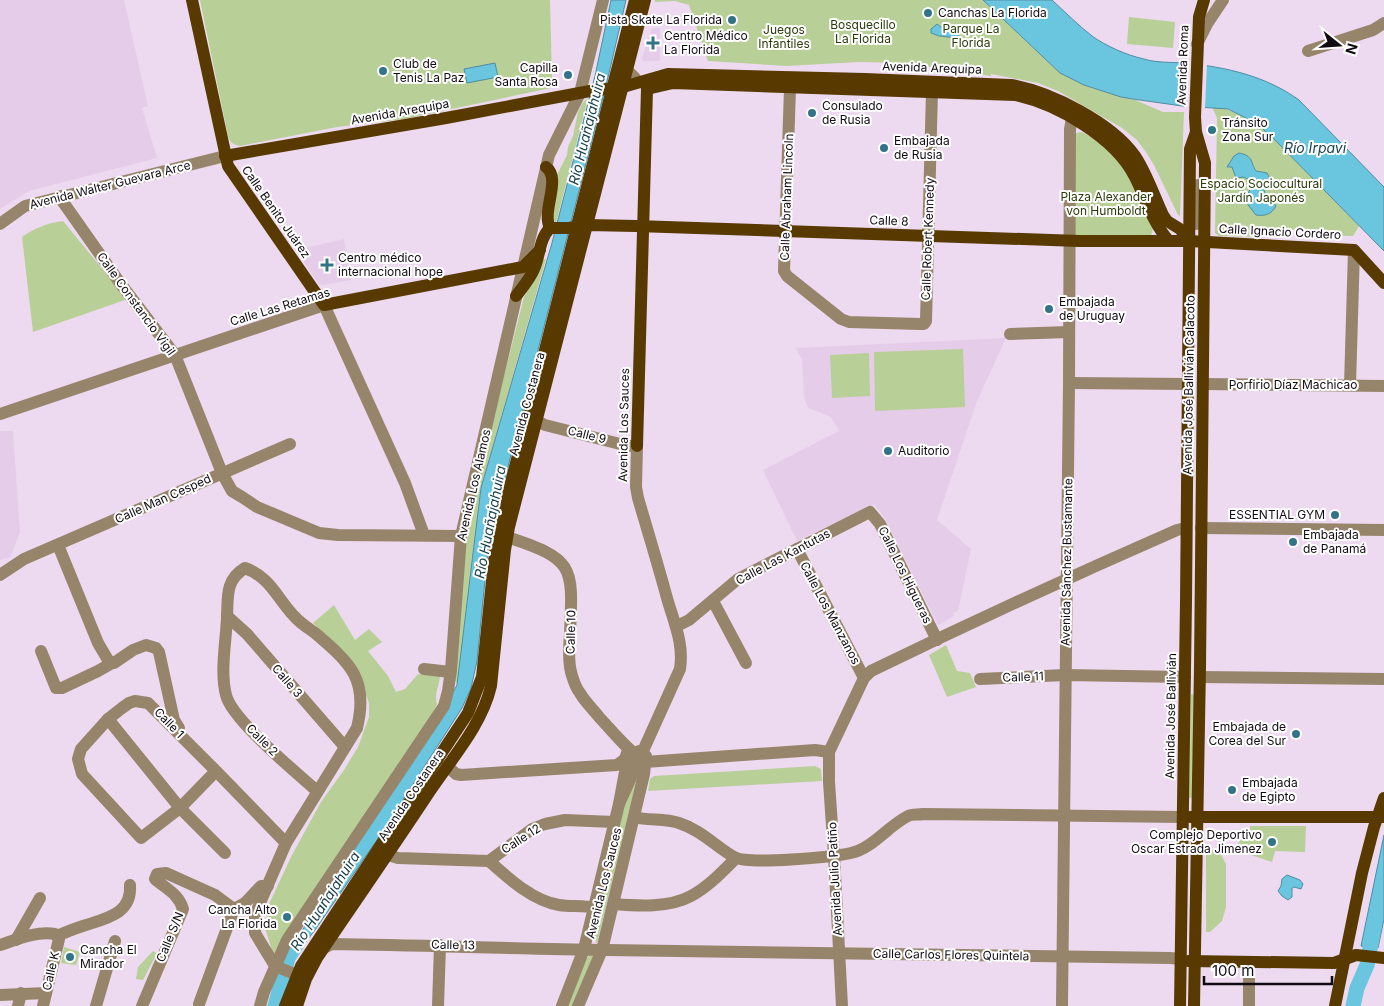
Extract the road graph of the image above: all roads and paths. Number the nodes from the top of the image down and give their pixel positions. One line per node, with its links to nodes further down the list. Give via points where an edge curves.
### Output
1 (192, 0): 18 (main road, Calle Benito Juárez)
2 (603, 0): 15 (street, Avenida Los Alamos)
3 (635, 0): 14 (main road, Avenida Costanera)
4 (645, 0): 10 (main road, Avenida Costanera)
5 (1205, 0): 6 (street, via 1210,4); 8 (main road, Avenida Roma, via 1199,17)
6 (1221, 2): 8 (street)
7 (1384, 24): 9 (street)
8 (1197, 50): 17 (main road, Avenida Roma)
9 (1308, 51)
10 (628, 64): 11 (main road); 14 (main road, Avenida Costanera)
11 (643, 82): 12 (main road, Avenida Arequipa, via 677,73); 14 (main road, Avenida Arequipa); 22 (main road, Avenida Los Sauces)
12 (790, 82): 13 (main road, Avenida Arequipa); 25 (street, Calle Abraham Lincoln)
13 (932, 86): 16 (main road, Avenida Arequipa, via 1015,95); 26 (street, Calle Robert Kennedy)
14 (613, 88): 15 (main road, Avenida Arequipa); 23 (main road, Avenida Costanera)
15 (585, 92): 18 (main road, Avenida Arequipa); 19 (street, Avenida Los Alamos, via 555,141)
16 (1075, 114): 27 (street, Avenida Sánchez Bustamante, via 1070,129); 28 (main road, Avenida Arequipa, via 1126,163 1161,232); 29 (main road, Avenida Arequipa, via 1108,130 1122,141 1135,156 1167,221 1180,229)
17 (1196, 132): 29 (main road, Avenida Roma, via 1190,149); 30 (main road, Avenida Roma, via 1205,163)
18 (225, 156): 20 (street, Avenida Walter Guevara Arce); 36 (main road, Calle Benito Juárez, via 230,172)
19 (546, 167): 24 (main road, via 552,176 547,219); 33 (street, Avenida Los Alamos)
20 (61, 196): 21 (street, Avenida Walter Guevara Arce, via 25,206); 40 (street, Calle Constancio Vigil, via 120,283)
21 (0, 224)
22 (643, 226): 23 (main road, Calle 8); 25 (main road, Calle 8); 50 (main road, Avenida Los Sauces)
23 (578, 227): 24 (main road, Calle 8); 47 (main road, Avenida Costanera); 73 (main road, Avenida Costanera, via 499,529)
24 (552, 228): 31 (main road, via 545,232)
25 (786, 231): 26 (main road, Calle 8); 37 (street, Calle Abraham Lincoln, via 784,272 837,317 849,322)
26 (929, 236): 27 (main road, Calle 8); 37 (street, Calle Robert Kennedy, via 926,321)
27 (1068, 241): 28 (main road, Calle 8); 38 (street, Avenida Sánchez Bustamante)
28 (1169, 241): 29 (main road, Calle 8)
29 (1189, 241): 30 (main road, Calle Ignacio Cordero); 42 (main road, Avenida José Ballivián Calacoto)
30 (1204, 241): 32 (main road, Calle Ignacio Cordero); 43 (main road, Avenida José Ballivián Calacoto)
31 (540, 250): 33 (main road); 35 (main road, via 531,275)
32 (1354, 250): 34 (main road); 44 (street)
33 (523, 267): 35 (street, Avenida Los Alamos); 36 (main road, Calle Las Retamas)
34 (1384, 283)
35 (516, 296): 57 (street, Avenida Los Alamos)
36 (324, 305): 40 (street, Calle Las Retamas); 56 (street, Calle Benito Juárez)
37 (920, 324)
38 (1068, 332): 39 (street); 41 (street, Avenida Sánchez Bustamante)
39 (1010, 334)
40 (175, 355): 46 (street, Calle Las Retamas); 51 (street, Calle Constancio Vigil)
41 (1069, 383): 42 (street); 62 (street, Avenida Sánchez Bustamante)
42 (1188, 384): 43 (main road); 48 (main road, Avenida José Ballivián Calacoto)
43 (1202, 384): 44 (street, Porfirio Díaz Machicao); 54 (main road, Avenida José Ballivián Calacoto)
44 (1350, 385): 45 (street, Porfirio Díaz Machicao)
45 (1384, 386)
46 (0, 414)
47 (537, 421): 50 (street, Calle 9); 58 (main road, Avenida Costanera)
48 (1187, 426): 53 (main road, Avenida José Ballivián)
49 (290, 444): 51 (street)
50 (637, 446): 65 (street, Avenida Los Sauces, via 638,498)
51 (222, 473): 56 (street, Calle Man Cesped, via 232,491 257,507 319,533); 59 (street, Calle Man Cesped)
52 (870, 512): 60 (street, Calle Las Kantutas); 66 (street, Calle Los Higueras, via 880,524)
53 (1186, 528): 54 (main road); 62 (street); 74 (main road, Avenida José Ballivián)
54 (1202, 528): 55 (street); 75 (main road)
55 (1384, 530)
56 (424, 535): 57 (street, Calle Man Cesped)
57 (461, 536): 71 (street, Avenida Los Alamos)
58 (508, 537): 83 (street, Calle 10, via 551,554 568,571 572,593 570,662 575,684 579,693); 84 (main road, Avenida Costanera, via 489,695 480,716)
59 (58, 545): 61 (street, Calle Man Cesped, via 24,559); 68 (street, via 98,642)
60 (797, 549): 63 (street, Calle Las Kantutas, via 738,579); 76 (street, Calle Los Manzanos)
61 (0, 575)
62 (1066, 580): 66 (street); 72 (street, Avenida Sánchez Bustamante)
63 (713, 600): 65 (street, Calle Las Kantutas); 69 (street)
64 (227, 616): 81 (street, Calle 3, via 247,634); 81 (street, Calle 2, via 230,584 245,568 257,572 294,617 338,653 354,672 361,700 357,728); 87 (street, Calle 2, via 226,698 238,716 276,755)
65 (677, 626): 83 (street, Avenida Los Sauces, via 682,656 680,669)
66 (937, 640): 76 (street, via 871,671)
67 (41, 651): 68 (street, via 56,688)
68 (112, 663): 80 (street, via 146,645 156,648 174,720)
69 (746, 663)
70 (424, 668): 71 (street)
71 (450, 672): 123 (street, Avenida Los Alamos, via 444,706 287,940)
72 (1065, 675): 74 (street, Calle 11); 77 (street, Calle 11); 91 (street, Avenida Sánchez Bustamante)
73 (482, 677): 84 (main road, via 480,696 472,717 444,759); 97 (main road, Avenida Costanera, via 468,713)
74 (1185, 677): 93 (main road, Avenida José Ballivián)
75 (1200, 677): 78 (street); 94 (main road)
76 (864, 678): 82 (street)
77 (980, 678)
78 (1384, 679)
79 (108, 719): 80 (street, Calle 1, via 129,703 148,703); 89 (street); 89 (street, Calle 1, via 80,748 78,759 82,774 142,838)
80 (187, 742): 86 (street, Calle 1)
81 (345, 747): 87 (street)
82 (829, 752): 83 (street); 99 (street, Avenida Julio Patiño)
83 (638, 756): 85 (street, via 627,755); 88 (street); 92 (street, Avenida Los Sauces)
84 (447, 766): 85 (street, via 461,775); 97 (main road, Avenida Costanera)
85 (620, 768): 88 (street)
86 (216, 770): 89 (street); 96 (street, Calle 1)
87 (317, 791): 96 (street)
88 (619, 804): 95 (street)
89 (180, 808): 98 (street)
90 (1382, 809): 94 (main road); 118 (main road, via 1362,873)
91 (1065, 816): 93 (street); 99 (street, via 910,816 869,845 852,853); 117 (street, Avenida Sánchez Bustamante)
92 (634, 817): 100 (street, via 664,820 696,829); 105 (street, Avenida Los Sauces)
93 (1182, 817): 94 (main road); 120 (main road, Avenida José Ballivián)
94 (1197, 817): 121 (main road)
95 (614, 822): 101 (street, Calle 12, via 565,820 545,824 532,829); 106 (street)
96 (286, 843): 103 (street)
97 (383, 852): 101 (street, Calle 12, via 398,858); 112 (main road, Avenida Costanera)
98 (225, 853)
99 (834, 855): 100 (street, via 762,860); 116 (street, Avenida Julio Patiño)
100 (736, 858): 105 (street, via 692,896 662,904)
101 (489, 861): 106 (street, Calle 12, via 547,902)
102 (130, 885): 108 (street, via 130,894 118,913)
103 (268, 886): 107 (street, via 261,886); 123 (street, via 259,905 254,930 259,942)
104 (40, 898): 109 (street)
105 (614, 904): 115 (street, Avenida Los Sauces)
106 (595, 908): 114 (street)
107 (234, 910): 127 (street); 129 (street, Calle S/N, via 215,895 166,873 157,874 155,879 178,898 182,909)
108 (57, 936): 109 (street, Calle K, via 47,932); 126 (street, Calle K)
109 (16, 940): 111 (street, Calle K)
110 (116, 941): 128 (street)
111 (0, 945)
112 (319, 945): 113 (street, Calle 13); 123 (main road, Avenida Costanera)
113 (440, 945): 114 (street, Calle 13); 133 (street)
114 (584, 949): 115 (street, Calle 13); 134 (street)
115 (602, 950): 116 (street); 135 (street, Avenida Los Sauces)
116 (839, 952): 117 (street, Calle Carlos Flores Quintela); 136 (street, Avenida Julio Patiño)
117 (1063, 957): 120 (street, Calle Carlos Flores Quintela); 137 (street, Avenida Sánchez Bustamante)
118 (1351, 957): 119 (main road); 122 (main road, via 1334,963); 141 (main road)
119 (1380, 958)
120 (1181, 959): 121 (main road); 138 (main road, Avenida José Ballivián)
121 (1196, 962): 122 (main road); 139 (main road)
122 (1249, 963): 140 (street)
123 (290, 972): 130 (street, Avenida Los Alamos, via 264,992); 131 (main road, Avenida Costanera); 132 (main road, Avenida Costanera)
124 (0, 995): 125 (street)
125 (20, 1000): 126 (street)
126 (44, 1000)
127 (199, 1004)
128 (96, 1006)
129 (142, 1006)
130 (260, 1006)
131 (286, 1006)
132 (297, 1006)
133 (438, 1006)
134 (562, 1006)
135 (578, 1006)
136 (842, 1006)
137 (1062, 1006)
138 (1180, 1006)
139 (1194, 1006)
140 (1249, 1006)
141 (1335, 1006)

